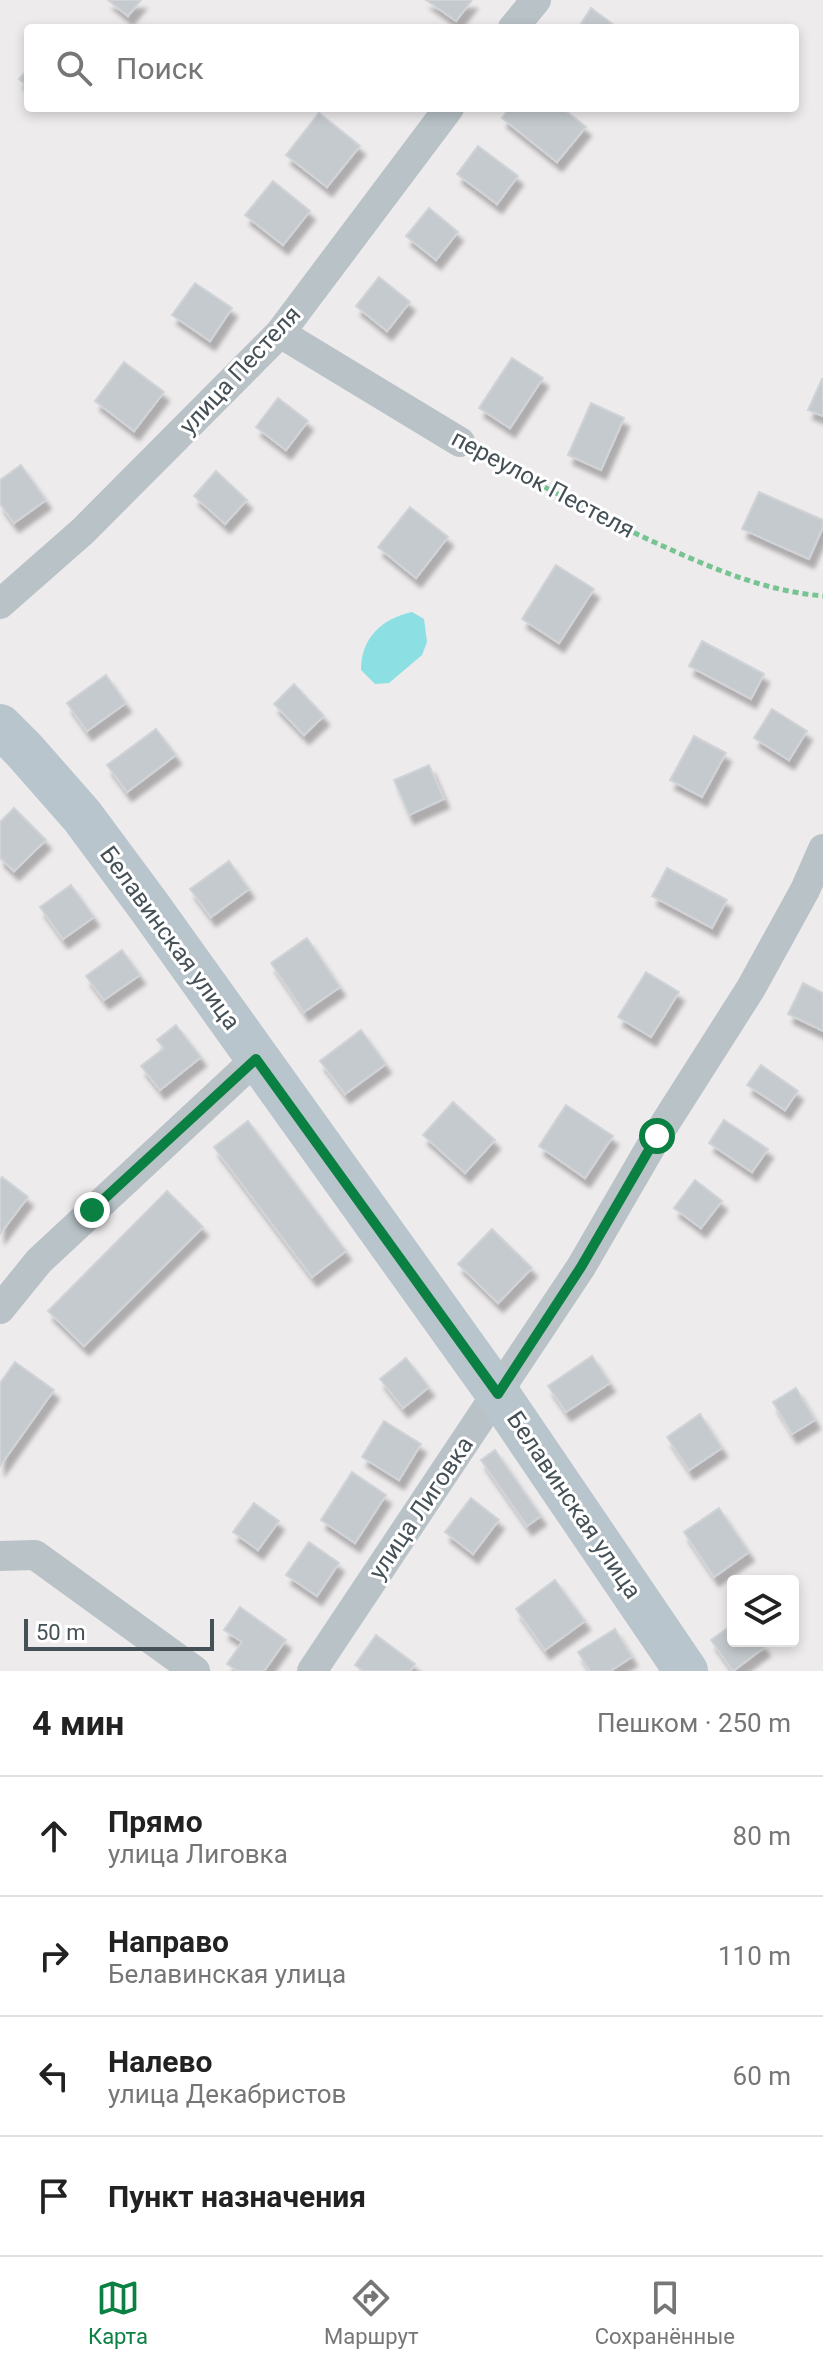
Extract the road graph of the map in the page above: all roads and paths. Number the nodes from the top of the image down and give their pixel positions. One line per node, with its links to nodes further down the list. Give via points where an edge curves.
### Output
1 (536, 0): 2 (street)
2 (516, 24)
3 (446, 112): 4 (street, улица Пестеля)
4 (280, 333): 5 (street, переулок Пестеля); 7 (street, улица Пестеля, via 83,531)
5 (460, 442): 6 (path, переулок Пестеля, via 617,525 716,570 797,594)
6 (823, 596)
7 (0, 604)
8 (0, 726): 10 (main road, Белавинская улица, via 82,816)
9 (823, 849): 12 (street, улица Лиговка, via 751,988)
10 (256, 1059): 11 (street, via 39,1261); 12 (main road, Белавинская улица)
11 (0, 1309)
12 (498, 1394): 15 (street, улица Лиговка); 16 (main road, Белавинская улица)
13 (0, 1556): 14 (street, via 35,1555)
14 (195, 1671)
15 (312, 1671)
16 (686, 1671)

